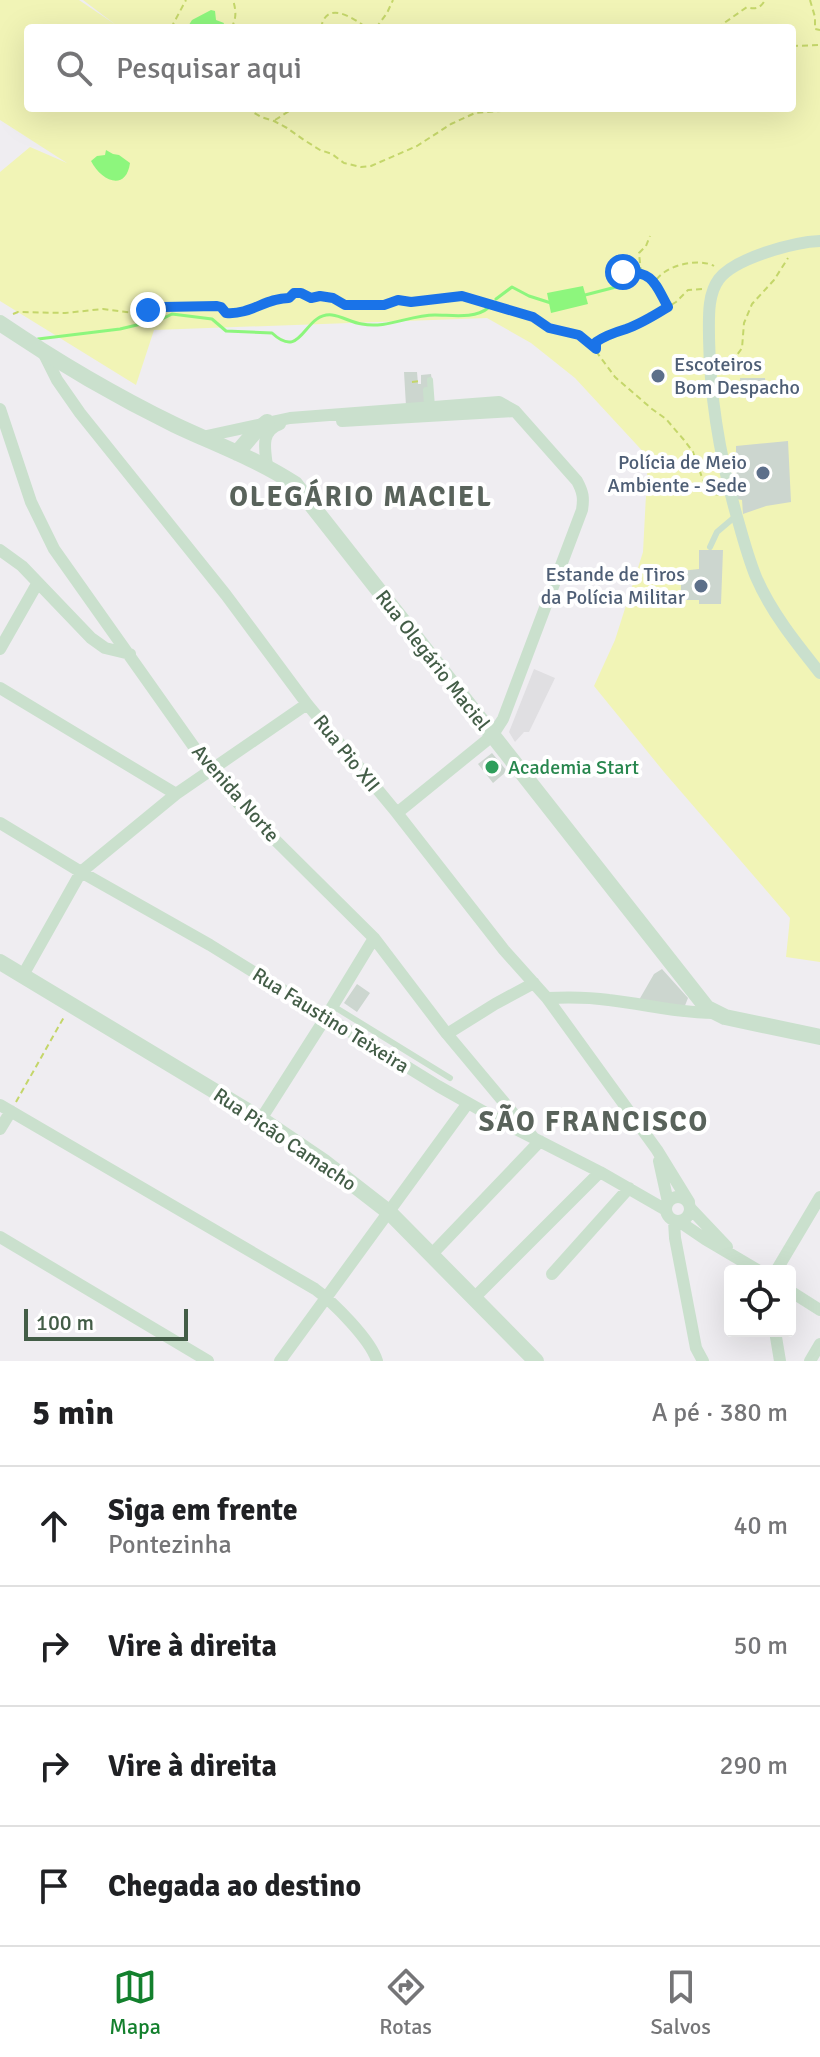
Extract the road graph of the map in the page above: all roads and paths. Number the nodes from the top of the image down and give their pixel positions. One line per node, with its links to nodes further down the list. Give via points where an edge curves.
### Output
1 (186, 0): 6 (path)
2 (233, 0): 7 (path)
3 (393, 0): 10 (path)
4 (765, 0): 11 (path)
5 (810, 0): 12 (path, via 815,29)
6 (173, 24)
7 (233, 24)
8 (320, 24): 9 (path, via 333,12)
9 (360, 24)
10 (379, 24)
11 (723, 24)
12 (820, 30)
13 (820, 45): 14 (path)
14 (796, 46)
15 (253, 112): 18 (path)
16 (288, 112): 18 (path)
17 (488, 112): 18 (path, via 475,113 417,146 361,167 344,163)
18 (274, 121)
19 (650, 236): 23 (path, via 639,253)
20 (820, 241): 21 (street)
21 (804, 242): 24 (street); 31 (path, via 752,304 742,348)
22 (619, 273): 23 (path)
23 (642, 273): 25 (path)
24 (725, 274): 25 (path, via 695,262 664,272); 26 (street)
25 (655, 282): 27 (path)
26 (715, 287): 27 (path, via 688,290); 41 (street, via 709,316 710,363 715,420)
27 (668, 307): 29 (path, via 600,339)
28 (5, 319): 29 (path, via 18,312 135,313 163,307 217,306 237,314 294,293 333,298 345,305 462,296 579,335); 30 (street, Rua Olegário Maciel)
29 (596, 349): 41 (path, via 615,377 684,440 710,493)
30 (43, 352): 38 (street, Rua Olegário Maciel); 50 (street, Rua Pio XII, via 80,413)
31 (732, 362)
32 (430, 380): 34 (lane)
33 (426, 390): 34 (lane)
34 (430, 407): 36 (street, via 499,402); 37 (street)
35 (0, 409): 47 (street, Avenida Norte, via 31,502 54,549)
36 (515, 411): 37 (street); 51 (street, via 577,481 584,500 503,719)
37 (274, 423): 38 (street); 39 (street, via 254,433); 40 (street, via 264,440)
38 (201, 438): 39 (street, Rua Olegário Maciel)
39 (237, 453): 40 (street, Rua Olegário Maciel)
40 (267, 466): 51 (street, Rua Olegário Maciel, via 302,490)
41 (732, 498): 42 (street)
42 (737, 515): 43 (lane, via 717,532); 48 (street, via 773,611)
43 (710, 547)
44 (0, 550): 45 (street)
45 (37, 584): 46 (street); 47 (street, via 91,638)
46 (0, 649)
47 (130, 654): 52 (street, Avenida Norte)
48 (820, 673)
49 (0, 688): 53 (street)
50 (307, 704): 52 (street); 54 (street, Rua Pio XII)
51 (492, 736): 54 (street); 64 (street, Rua Olegário Maciel)
52 (211, 771): 53 (street); 57 (street, Avenida Norte)
53 (176, 794): 56 (street)
54 (397, 813): 60 (street, Rua Pio XII)
55 (0, 823): 56 (street, Rua Faustino Teixeira)
56 (81, 872): 59 (street); 63 (street, Rua Faustino Teixeira)
57 (374, 938): 63 (street); 65 (street, Avenida Norte)
58 (0, 962): 59 (street, Rua Picão Camacho)
59 (23, 975): 62 (street, Rua Picão Camacho)
60 (534, 983): 61 (street, Rua Pio XII); 65 (street)
61 (547, 998): 64 (street); 73 (street, Rua Pio XII)
62 (71, 1005): 69 (path); 70 (street, Rua Picão Camacho)
63 (330, 1012): 67 (lane); 68 (street, Rua Faustino Teixeira); 70 (street)
64 (716, 1013): 66 (street)
65 (447, 1034): 72 (street, Avenida Norte)
66 (820, 1037)
67 (450, 1078)
68 (468, 1103): 72 (street, Rua Faustino Teixeira); 79 (street)
69 (6, 1108): 71 (street); 88 (street)
70 (261, 1119): 79 (street, Rua Picão Camacho)
71 (0, 1129)
72 (537, 1139): 74 (street, Rua Faustino Teixeira); 82 (street)
73 (657, 1150): 77 (street, Rua Pio XII); 80 (street, Rua Pio XII)
74 (600, 1172): 75 (street, Rua Faustino Teixeira); 89 (street)
75 (629, 1188): 80 (street, Rua Faustino Teixeira); 86 (street)
76 (820, 1197): 78 (street)
77 (690, 1206): 80 (street, via 687,1219); 80 (street, via 680,1197 672,1199); 83 (street, Rua Faustino Teixeira)
78 (816, 1212): 85 (street)
79 (390, 1213): 82 (street, Rua Picão Camacho); 88 (street)
80 (672, 1214): 83 (street, Rua Faustino Teixeira); 97 (street, Rua Pio XII, via 696,1348)
81 (0, 1237): 93 (street)
82 (431, 1255): 89 (street, Rua Picão Camacho)
83 (738, 1257): 84 (street, Rua Faustino Teixeira)
84 (750, 1265)
85 (780, 1265)
86 (552, 1274)
87 (796, 1295): 90 (street)
88 (326, 1297): 94 (street); 95 (street)
89 (474, 1298): 96 (street, Rua Picão Camacho)
90 (820, 1310)
91 (776, 1337): 98 (street)
92 (820, 1344): 99 (street)
93 (208, 1361)
94 (280, 1361)
95 (377, 1361)
96 (536, 1361)
97 (703, 1361)
98 (780, 1361)
99 (810, 1361)

